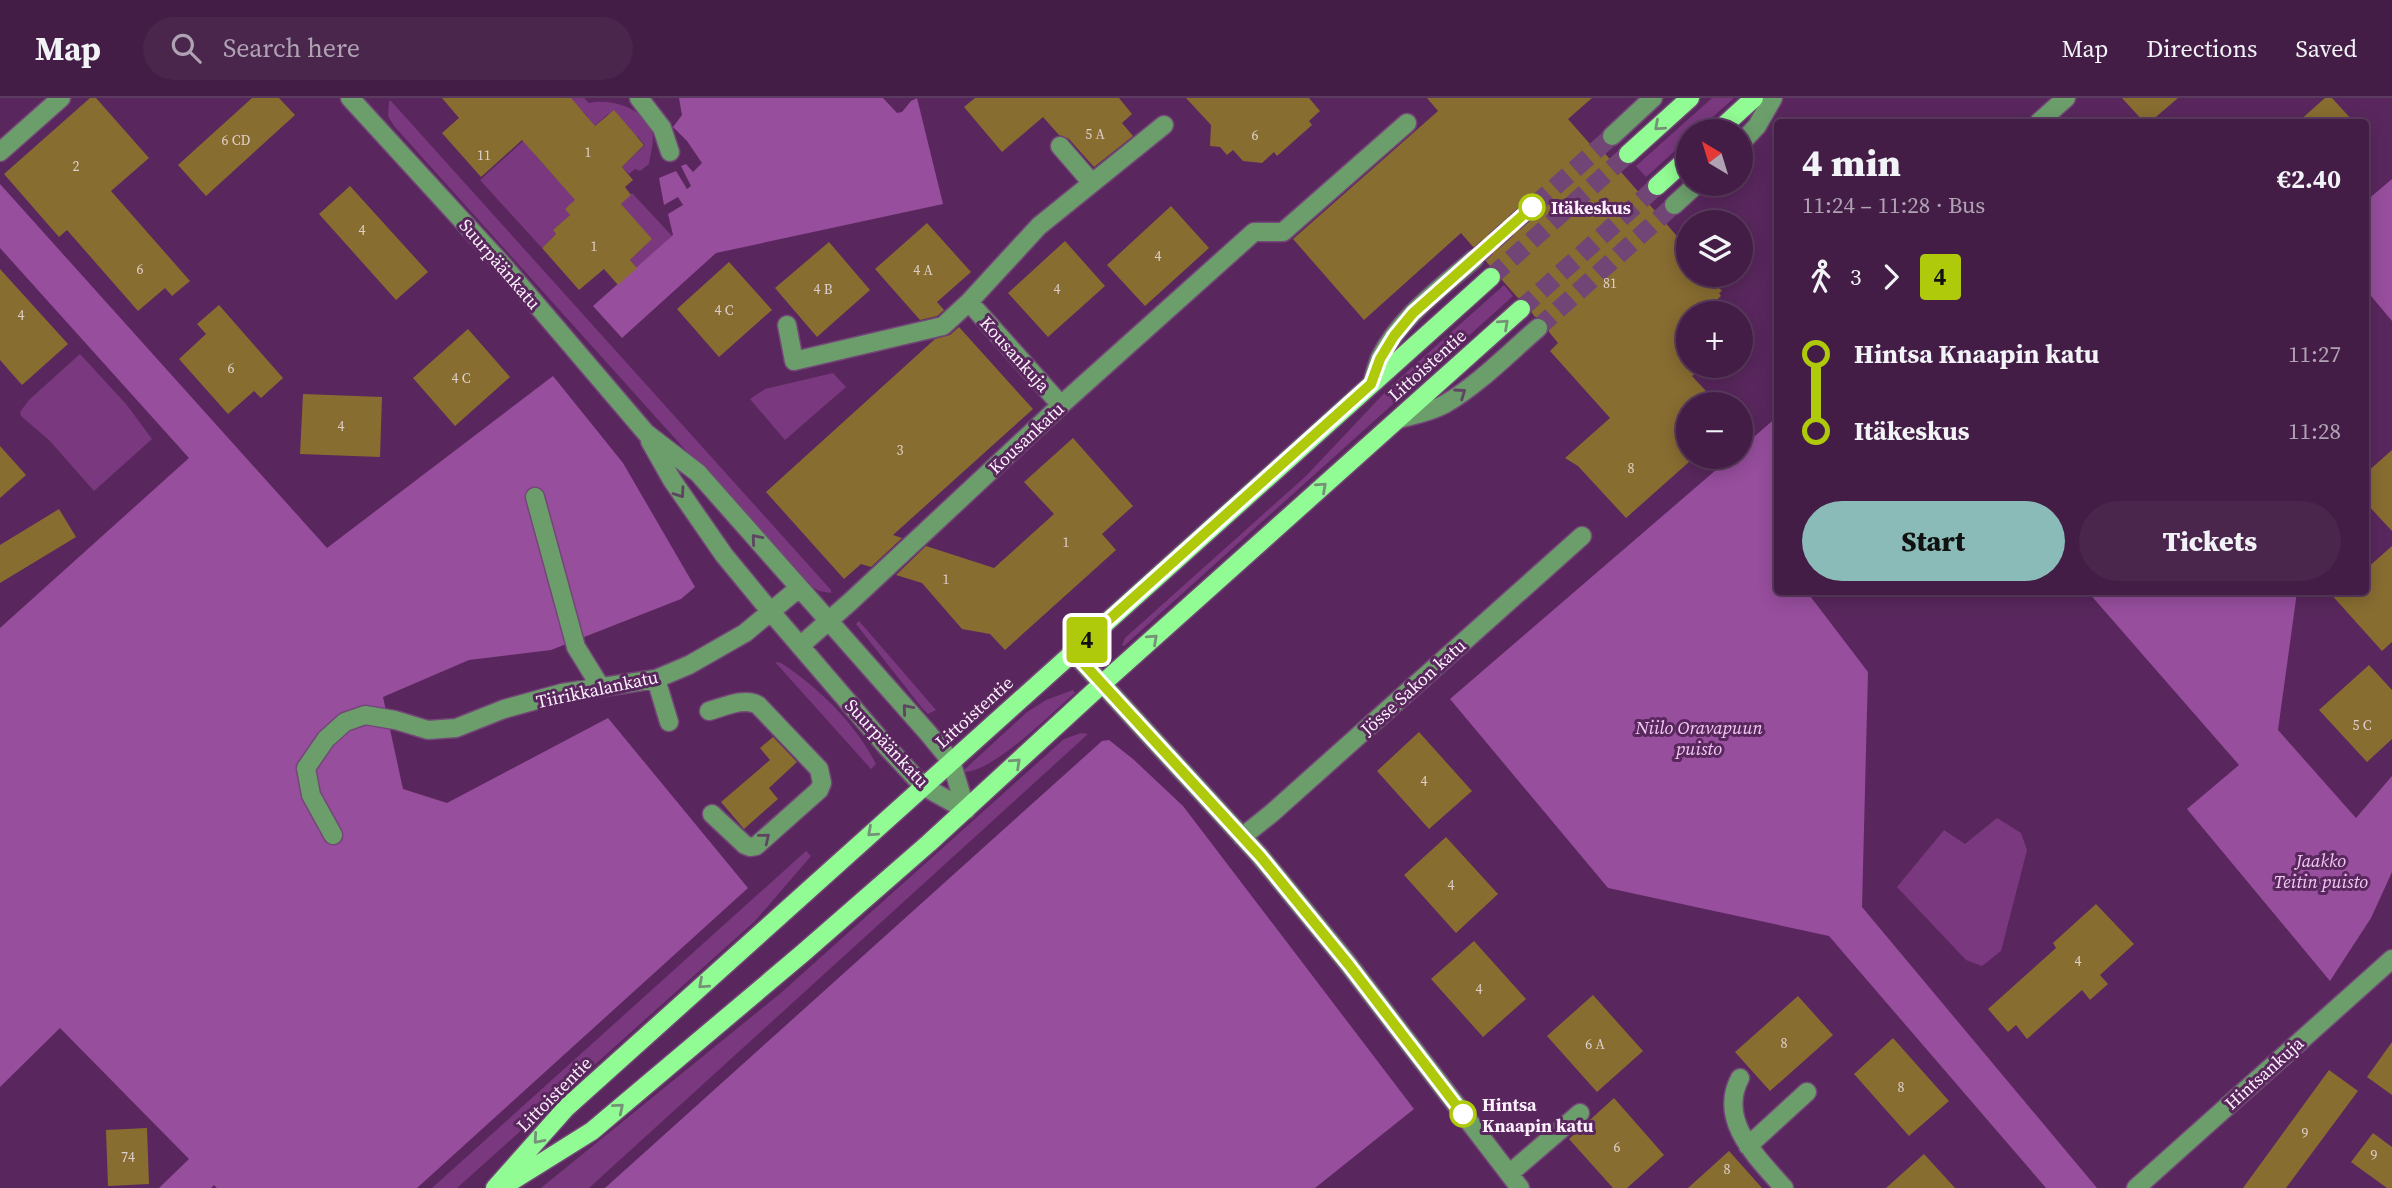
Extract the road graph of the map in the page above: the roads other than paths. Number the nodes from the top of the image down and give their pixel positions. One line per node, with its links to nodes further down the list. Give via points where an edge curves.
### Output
1 (61, 98): 16 (street)
2 (639, 98): 17 (street, via 662,128)
3 (1653, 98): 14 (street)
4 (1689, 98): 18 (main road, one-way to 18)
5 (1755, 98): 9 (main road)
6 (1773, 98): 13 (street)
7 (2066, 98): 10 (street)
8 (353, 99): 33 (street, Suurpäänkatu)
9 (1731, 119)
10 (2042, 119)
11 (1407, 123): 31 (street, Kousankatu, via 1283,232 1254,232)
12 (1164, 125): 20 (street)
13 (1754, 129)
14 (1612, 136)
15 (1060, 146): 20 (street)
16 (0, 152)
17 (670, 152)
18 (1628, 154)
19 (1676, 169): 21 (main road)
20 (1092, 183): 26 (street, via 1039,226)
21 (1657, 186)
22 (1684, 196): 23 (street)
23 (1674, 205)
24 (1474, 259): 30 (street, via 1394,336)
25 (1491, 277): 30 (main road, Littoistentie)
26 (969, 302): 28 (street, via 943,326 794,362); 31 (street, Kousankuja)
27 (1521, 309): 32 (main road, Littoistentie, one-way to 27)
28 (787, 325)
29 (1538, 328): 32 (street, one-way to 29, via 1444,404)
30 (1371, 384): 40 (main road, Littoistentie)
31 (1061, 405): 38 (street, Kousankatu)
32 (1399, 419): 42 (main road, Littoistentie, one-way to 32)
33 (646, 433): 36 (street, Suurpäänkatu, one-way to 33, via 698,473); 37 (street, Suurpäänkatu, one-way to 37, via 724,555)
34 (535, 497): 43 (street, via 576,647)
35 (1582, 536): 51 (street, Jösse Sakon katu)
36 (799, 588): 37 (street, Tiirikkalankatu); 38 (street, Suurpäänkatu)
37 (771, 612): 39 (street, Suurpäänkatu); 41 (street, Tiirikkalankatu, via 745,633)
38 (829, 621): 39 (street, Kousankatu); 46 (street, Suurpäänkatu, one-way to 38)
39 (800, 646): 47 (street, Suurpäänkatu)
40 (1073, 652): 42 (street); 46 (main road, Littoistentie)
41 (656, 679): 43 (street, Tiirikkalankatu); 45 (street)
42 (1102, 684): 48 (main road, Littoistentie, one-way to 42); 51 (street)
43 (600, 686): 50 (street, Tiirikkalankatu, via 504,709 456,729 428,730 365,715 345,722 306,768 311,795)
44 (709, 711): 49 (street, one-way to 44, via 745,845 756,846 822,783 819,769 758,705 751,701)
45 (669, 722)
46 (951, 761): 47 (main road, Littoistentie); 48 (street, Suurpäänkatu)
47 (923, 786): 48 (street, Suurpäänkatu); 58 (main road, Littoistentie, one-way to 58, via 566,1108)
48 (966, 810): 59 (main road, Littoistentie, one-way to 48, via 592,1131)
49 (712, 814)
50 (333, 835)
51 (1242, 837): 57 (street, via 1349,965)
52 (2392, 959): 61 (street, Hintsankuja)
53 (1740, 1078): 56 (street, via 1733,1107)
54 (1807, 1092): 56 (street)
55 (1580, 1113): 57 (street)
56 (1748, 1146): 60 (street)
57 (1515, 1181)
58 (495, 1188)
59 (502, 1188)
60 (1784, 1188)
61 (2136, 1188)

